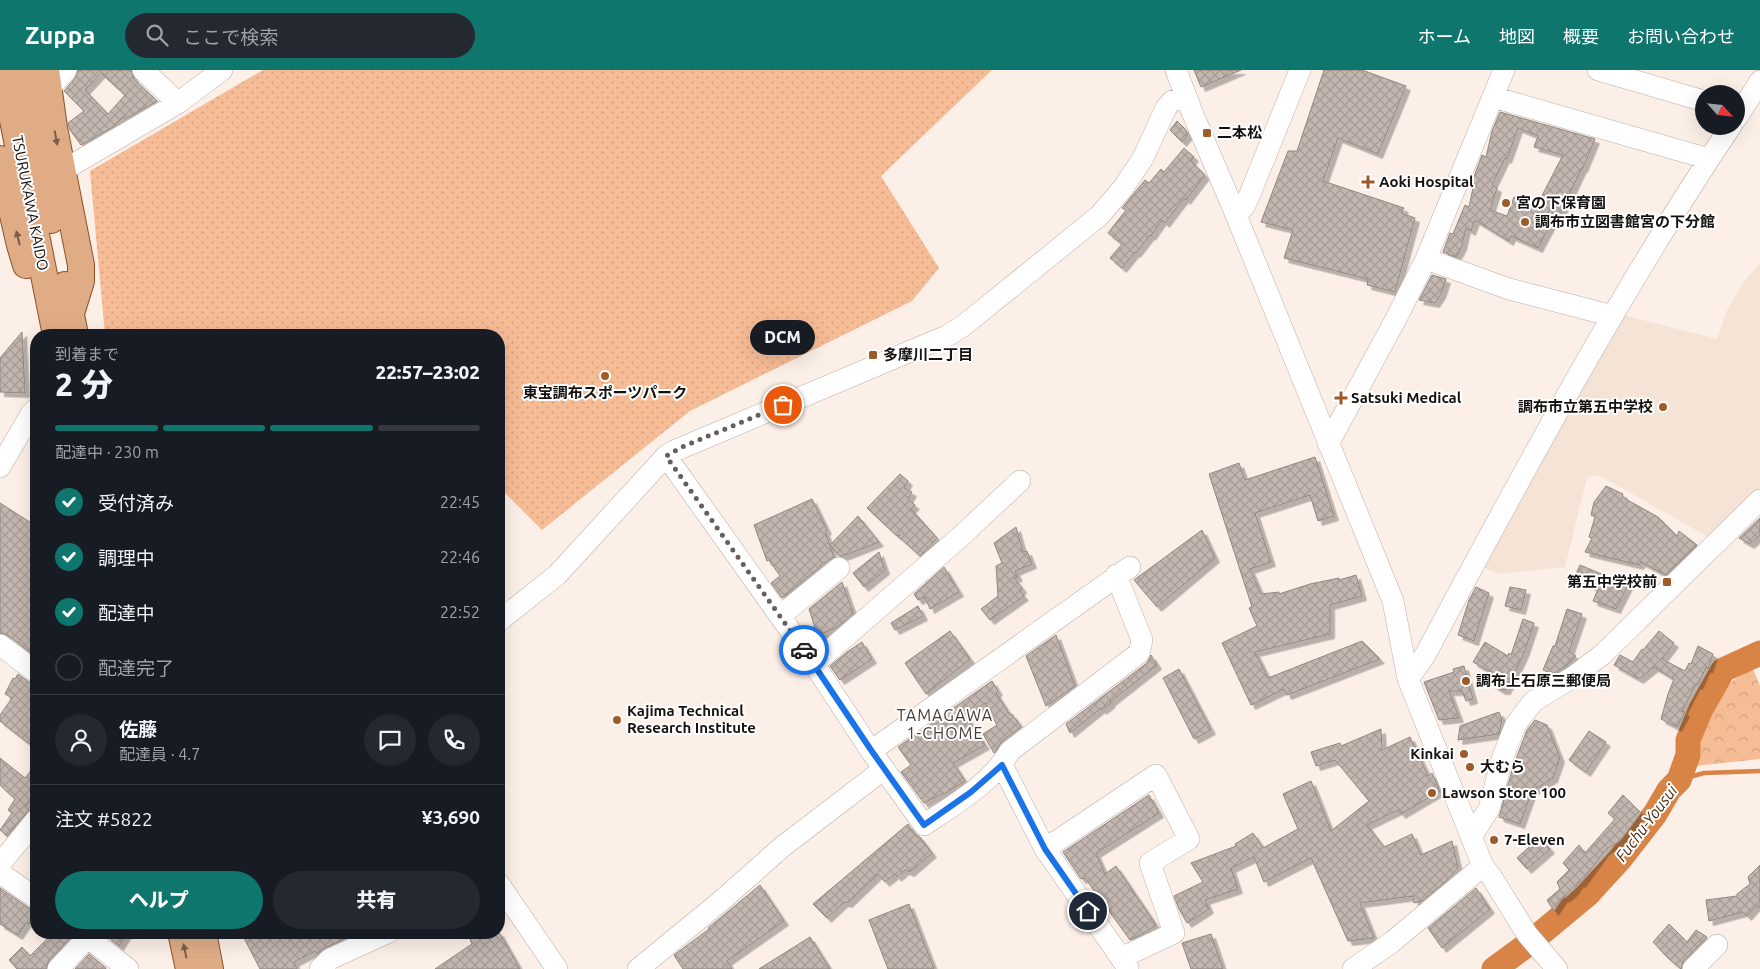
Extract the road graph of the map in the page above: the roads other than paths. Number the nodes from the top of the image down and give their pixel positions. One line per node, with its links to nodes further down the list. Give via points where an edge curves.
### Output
1 (3, 70): 20 (main road, TSURUKAWA KAIDO)
2 (26, 70): 20 (main road, TSURUKAWA KAIDO)
3 (66, 70): 10 (street)
4 (143, 70): 15 (street)
5 (222, 70): 15 (street)
6 (1176, 70): 12 (street)
7 (1300, 70): 21 (street, via 1250,194)
8 (1504, 70): 13 (street)
9 (1598, 70): 14 (street)
10 (47, 80): 20 (main road, one-way to 20)
11 (1760, 82): 16 (street)
12 (1186, 97): 21 (street); 27 (street, via 1172,101 1166,108 1143,158 1099,216 963,326 947,336)
13 (1493, 97): 18 (street); 22 (street)
14 (1695, 98)
15 (178, 103): 20 (street)
16 (1745, 104)
17 (1724, 135): 18 (street)
18 (1709, 159): 23 (street)
19 (0, 161): 24 (main road, one-way to 19, via 28,271)
20 (44, 183): 24 (main road, TSURUKAWA KAIDO)
21 (1236, 215): 26 (street)
22 (1426, 259): 23 (street, via 1508,289); 26 (street)
23 (1613, 316): 37 (street, via 1424,657)
24 (64, 329)
25 (30, 416): 28 (street)
26 (1328, 444): 37 (street, via 1393,601)
27 (666, 456): 32 (street, via 557,575); 33 (street)
28 (0, 467)
29 (1020, 481): 35 (street)
30 (1759, 503): 42 (street, via 1603,654 1534,701 1516,724 1502,758 1489,809)
31 (839, 568): 33 (street)
32 (505, 615)
33 (780, 616): 35 (street)
34 (0, 645): 36 (street)
35 (814, 664): 38 (street)
36 (30, 668)
37 (1408, 679): 42 (street)
38 (871, 750): 39 (street, via 1123,571 1142,640 1139,653 1010,751); 40 (street)
39 (1002, 765): 40 (street, via 924,825); 43 (street)
40 (884, 769): 62 (street, via 782,848)
41 (30, 827): 44 (street)
42 (1471, 837): 45 (street)
43 (1045, 849): 55 (street); 55 (street, via 1156,775 1189,839 1150,863 1174,933)
44 (0, 864)
45 (1483, 866): 63 (street, via 1392,942); 64 (street, via 1527,934)
46 (0, 873): 47 (street)
47 (30, 894)
48 (505, 895): 61 (street)
49 (81, 939): 57 (street)
50 (89, 939): 56 (street)
51 (183, 939): 58 (main road, one-way to 51)
52 (204, 939): 59 (main road)
53 (374, 939): 60 (street, via 330,959)
54 (1718, 945): 65 (street)
55 (1125, 963)
56 (125, 968)
57 (58, 969)
58 (189, 969)
59 (210, 969)
60 (320, 969)
61 (557, 969)
62 (638, 969)
63 (1353, 969)
64 (1557, 969)
65 (1693, 969)

